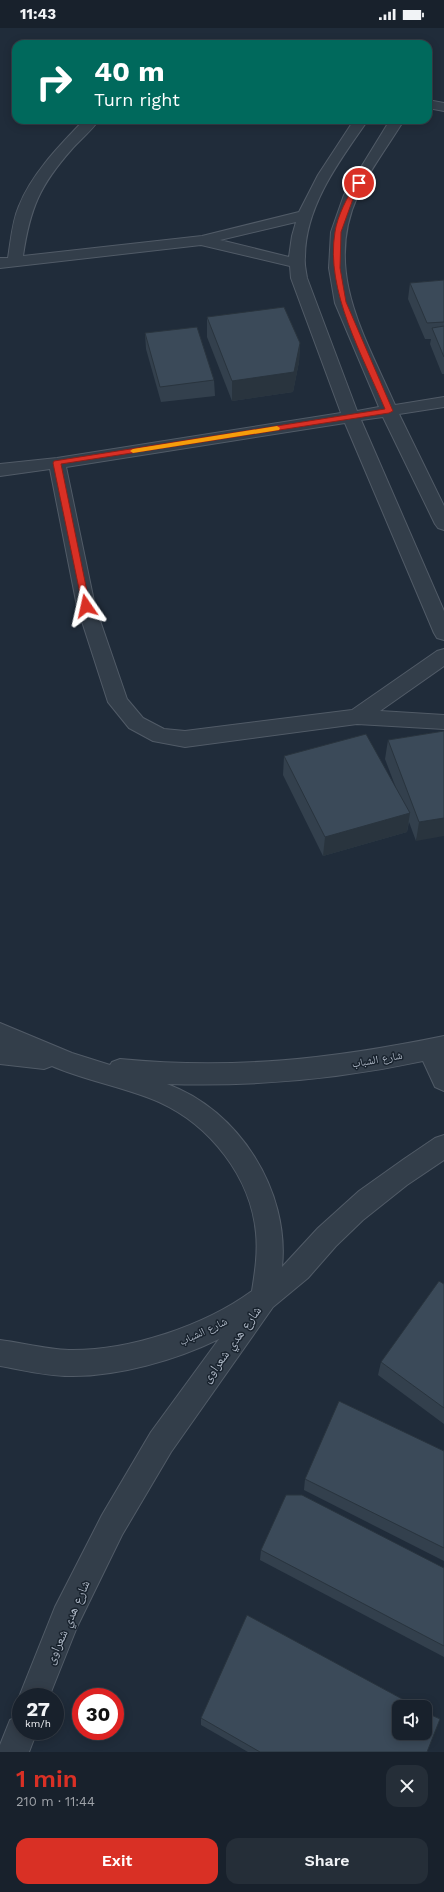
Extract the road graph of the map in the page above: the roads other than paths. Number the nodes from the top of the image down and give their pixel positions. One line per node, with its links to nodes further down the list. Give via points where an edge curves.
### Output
1 (432, 105): 2 (street)
2 (444, 107)
3 (88, 124): 8 (street, via 46,173 29,199)
4 (359, 124): 6 (street)
5 (394, 124): 11 (street, via 351,196 338,232 337,253 343,302)
6 (305, 216): 7 (street); 9 (street, via 297,240)
7 (202, 240): 8 (street); 9 (street)
8 (7, 262)
9 (296, 263): 12 (street, via 299,278)
10 (444, 402): 11 (street)
11 (389, 411): 12 (street); 15 (street)
12 (351, 416): 13 (street); 16 (street)
13 (57, 463): 14 (street); 18 (street, via 86,606 118,702 136,723 160,736 185,739)
14 (0, 470)
15 (444, 524)
16 (444, 633)
17 (444, 656): 18 (street)
18 (357, 717): 19 (street)
19 (444, 722)
20 (0, 1033): 23 (street)
21 (437, 1048): 23 (street, شارع الشباب, via 320,1068 266,1074 146,1072); 24 (street)
22 (0, 1054): 23 (street, شارع الشباب)
23 (67, 1062): 26 (street, شارع هدي شعراوى, via 166,1094 214,1125 233,1146 250,1172 262,1201 269,1233 269,1265)
24 (444, 1080)
25 (444, 1146): 26 (street, شارع الشباب, via 403,1172 365,1203 328,1237 299,1270)
26 (264, 1298): 27 (street, شارع الشباب, via 224,1322 180,1342 144,1353 107,1360 69,1363); 28 (street, شارع هدي شعراوى, via 161,1442 116,1519 66,1618)
27 (0, 1353)
28 (38, 1688)

